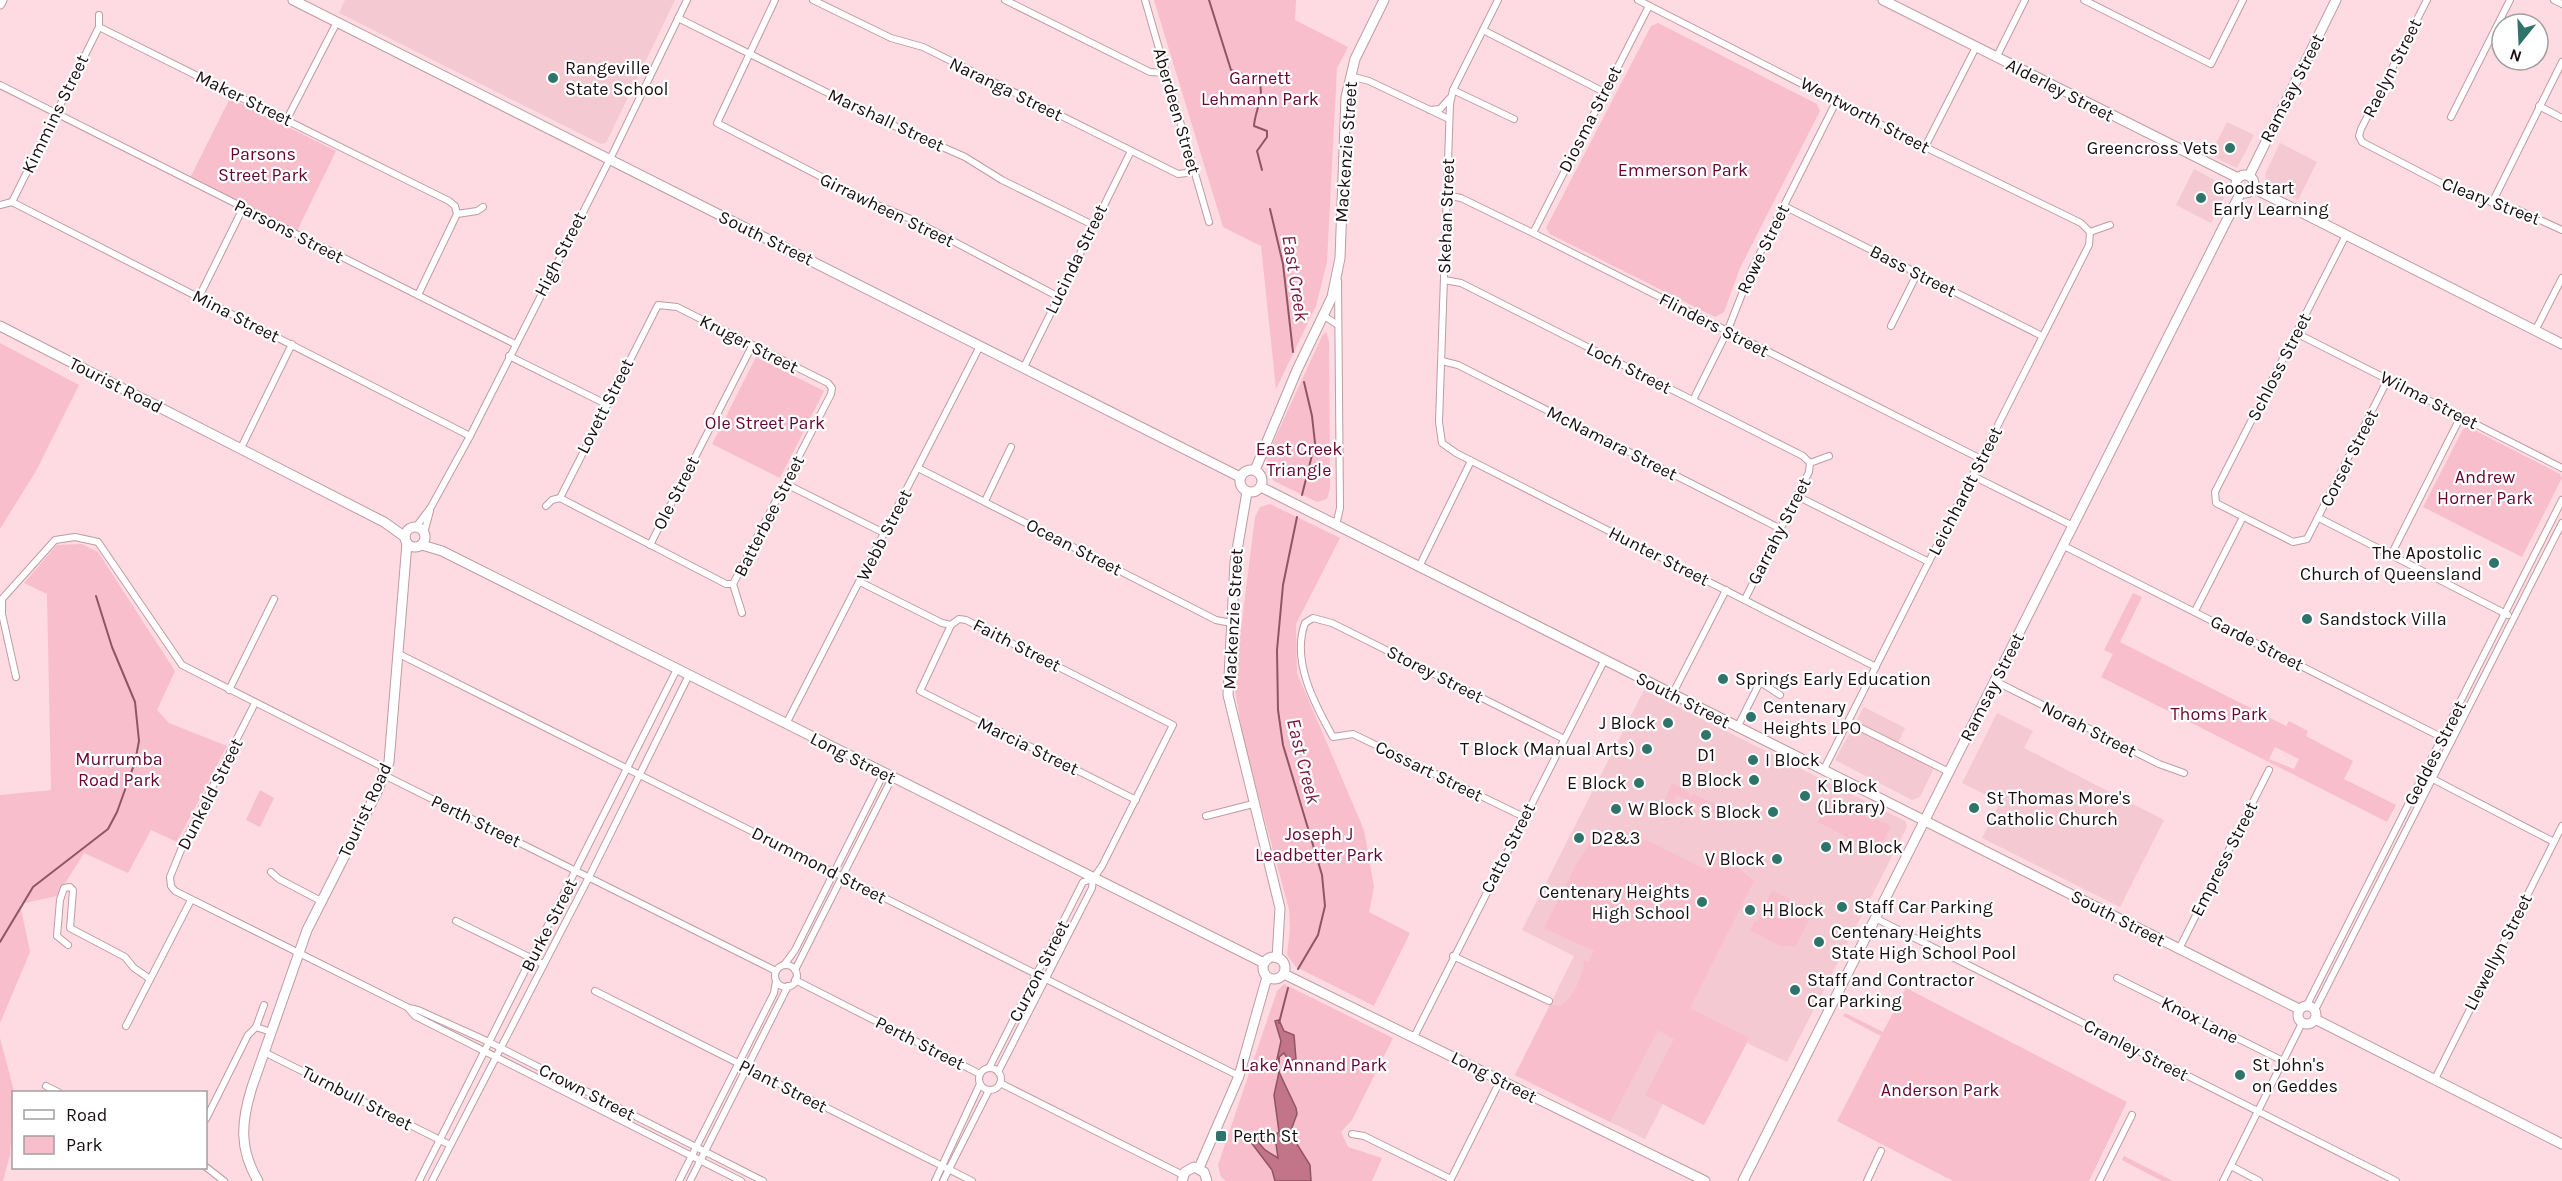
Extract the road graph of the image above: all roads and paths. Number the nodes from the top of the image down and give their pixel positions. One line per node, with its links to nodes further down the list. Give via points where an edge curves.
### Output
1 (2, 0): 19 (street)
2 (293, 0): 24 (street, South Street)
3 (687, 0): 23 (street, High Street)
4 (775, 0): 28 (street)
5 (813, 0): 49 (street, Naranga Street, via 891,38 923,47)
6 (1005, 0): 33 (street, via 1150,72)
7 (1145, 0): 33 (street, Aberdeen Street)
8 (1384, 0): 34 (street, Mackenzie Street)
9 (1498, 0): 26 (street, Skehan Street)
10 (1638, 0): 21 (street, Wentworth Street)
11 (1883, 0): 27 (street, Alderley Street)
12 (2025, 0): 29 (street)
13 (2084, 0): 31 (street)
14 (2243, 0): 31 (street)
15 (2336, 0): 52 (street, Ramsay Street)
16 (2427, 0): 47 (street, Raelyn Street)
17 (2510, 0): 42 (street)
18 (2554, 0): 20 (street)
19 (0, 4)
20 (2562, 4)
21 (1649, 6): 36 (street, Diosma Street); 38 (street, Wentworth Street)
22 (99, 15): 25 (street)
23 (678, 18): 28 (street, Marshall Street); 50 (street, High Street)
24 (337, 22): 44 (street); 50 (street, South Street)
25 (99, 27): 41 (street, Kimmins Street); 44 (street, Maker Street)
26 (1483, 30): 36 (street); 37 (street, Skehan Street)
27 (1976, 48): 29 (street, Alderley Street); 48 (street)
28 (749, 53): 65 (street, Marshall Street, via 965,157); 76 (street, Girrawheen Street, via 717,123)
29 (1996, 58): 53 (street, Alderley Street)
30 (2562, 62): 39 (street)
31 (2211, 63): 32 (street)
32 (2214, 71)
33 (1166, 73): 51 (street, Aberdeen Street)
34 (1350, 76): 40 (street, via 1369,81); 72 (street, Mackenzie Street)
35 (0, 85): 41 (street, Parsons Street)
36 (1604, 92): 69 (street, Diosma Street)
37 (1452, 94): 40 (street, via 1440,109); 45 (street, Skehan Street); 46 (street)
38 (1837, 100): 48 (street, Wentworth Street); 60 (street, Rowe Street)
39 (2539, 106): 43 (street); 58 (street)
40 (1426, 110): 45 (street)
41 (55, 112): 57 (street, Kimmins Street); 62 (street, Parsons Street)
42 (2451, 117)
43 (2562, 118)
44 (287, 119): 63 (street, Maker Street, via 449,201)
45 (1449, 119): 56 (street, Skehan Street)
46 (1514, 119)
47 (2359, 136): 58 (street, Cleary Street, via 2368,146 2458,192)
48 (1925, 147): 68 (street, Wentworth Street, via 2081,223)
49 (1131, 151): 51 (street, Naranga Street, via 1178,174 1190,171); 65 (street, Lucinda Street)
50 (609, 160): 88 (street, High Street); 91 (street, South Street)
51 (1192, 163): 64 (street, Aberdeen Street)
52 (2249, 176): 53 (street); 54 (street, via 2254,181)
53 (2238, 178): 55 (street, via 2236,187)
54 (2253, 188): 55 (street, via 2248,193); 70 (street)
55 (2241, 192): 125 (street, Ramsay Street)
56 (1446, 195): 69 (street, Flinders Street, via 1461,198); 74 (street, Skehan Street)
57 (12, 202): 59 (street); 77 (street, Mina Street)
58 (2492, 203): 67 (street, Cleary Street)
59 (0, 205)
60 (1784, 206): 71 (street, Bass Street); 84 (street, Rowe Street, via 1751,271)
61 (483, 207): 63 (street)
62 (243, 208): 75 (street, Parsons Street); 77 (street)
63 (458, 214): 75 (street)
64 (1209, 222)
65 (1093, 225): 76 (street, Lucinda Street)
66 (2110, 225): 68 (street)
67 (2562, 230)
68 (2090, 232): 86 (street, Leichhardt Street, via 2089,245)
69 (1533, 233): 84 (street, Flinders Street)
70 (2346, 235): 83 (street); 85 (street, Schloss Street)
71 (1917, 274): 82 (street); 86 (street, Bass Street)
72 (1338, 275): 79 (street, Mackenzie Street); 81 (street, Mackenzie Street)
73 (2562, 278): 83 (street)
74 (1444, 280): 93 (street, Skehan Street); 97 (street, Loch Street, via 1461,283)
75 (418, 295): 88 (street, Parsons Street)
76 (1057, 296): 94 (street, Lucinda Street)
77 (199, 297): 87 (street, Mina Street)
78 (664, 304): 90 (street, Kruger Street); 98 (street, Lovett Street, via 654,310)
79 (1324, 316): 81 (street); 110 (street, Mackenzie Street)
80 (0, 326): 103 (street, Tourist Road)
81 (1338, 326): 124 (street, Mackenzie Street, via 1340,508)
82 (1891, 326)
83 (2535, 331): 89 (street)
84 (1727, 332): 97 (street, Rowe Street); 105 (street, Flinders Street)
85 (2296, 333): 95 (street, Wilma Street); 121 (street, Schloss Street, via 2214,498 2216,503)
86 (2042, 336): 105 (street, Leichhardt Street)
87 (292, 344): 100 (street, Mina Street); 103 (street)
88 (515, 344): 92 (street, High Street)
89 (2562, 344)
90 (752, 346): 96 (street, Kruger Street); 129 (street, Ole Street)
91 (980, 346): 94 (street, South Street); 108 (street, Webb Street)
92 (509, 356): 98 (street); 100 (street, High Street)
93 (1442, 361): 101 (street, Skehan Street); 126 (street, McNamara Street, via 1458,365)
94 (1023, 367): 112 (street, South Street)
95 (2388, 379): 99 (street, Wilma Street); 122 (street, Corser Street)
96 (832, 388): 113 (street, Batterbee Street)
97 (1693, 400): 107 (street, Loch Street)
98 (606, 404): 117 (street, Lovett Street)
99 (2460, 416): 109 (street, Wilma Street); 131 (street)
100 (470, 436): 128 (street, High Street)
101 (1442, 443): 106 (street, Hunter Street)
102 (1011, 447): 119 (street)
103 (241, 448): 128 (street, Tourist Road)
104 (1829, 456): 107 (street)
105 (1981, 459): 111 (street, Leichhardt Street)
106 (1471, 461): 133 (street); 136 (street, Hunter Street)
107 (1810, 463): 116 (street, Garrahy Street)
108 (918, 468): 119 (street, Ocean Street); 127 (street, Webb Street)
109 (2562, 468)
110 (1255, 470): 112 (street); 114 (street, via 1261,477)
111 (1973, 476): 125 (street); 132 (street, Leichhardt Street)
112 (1240, 477): 115 (street)
113 (786, 484): 127 (street); 135 (street, Batterbee Street)
114 (1261, 487): 115 (street); 124 (street, South Street)
115 (1246, 492): 143 (street, Mackenzie Street)
116 (1797, 495): 126 (street, Garrahy Street); 132 (street)
117 (560, 498): 120 (street); 129 (street)
118 (2562, 500): 141 (street, Geddes Street)
119 (985, 501): 143 (street, Ocean Street, via 1216,620)
120 (546, 506)
121 (2243, 517): 122 (street, Corser Street, via 2293,542 2308,536); 139 (street)
122 (2319, 518): 131 (street)
123 (2562, 524): 142 (street, Geddes Street)
124 (1336, 525): 133 (street, South Street)
125 (2073, 526): 130 (street, Ramsay Street)
126 (1781, 529): 138 (street, Garrahy Street)
127 (884, 533): 134 (street, Webb Street)
128 (415, 537): 145 (street, Tourist Road, via 406,574); 148 (street, Long Street)
129 (650, 545): 135 (street)
130 (2064, 546): 139 (street, Garde Street); 151 (street, Ramsay Street)
131 (2391, 555): 141 (street)
132 (1929, 562): 147 (street, Leichhardt Street)
133 (1419, 567): 146 (street, South Street)
134 (860, 582): 144 (street, Faith Street); 157 (street, Webb Street)
135 (733, 585): 140 (street, Batterbee Street)
136 (1726, 590): 138 (street, Hunter Street); 153 (street)
137 (274, 599): 152 (street)
138 (1745, 599): 147 (street, Hunter Street)
139 (2195, 611): 161 (street, Garde Street)
140 (742, 613)
141 (2505, 613): 142 (street); 161 (street, Geddes Street)
142 (2514, 618): 163 (street, Geddes Street)
143 (1231, 623): 175 (street, Mackenzie Street, via 1228,695)
144 (951, 625): 158 (street, Faith Street, via 959,619 966,620); 174 (street, Marcia Street, via 920,691)
145 (399, 654): 164 (street, Drummond Street); 170 (street, Tourist Road, via 392,752)
146 (1604, 661): 153 (street, South Street); 162 (street, Catto Street)
147 (1876, 667): 156 (street, Leichhardt Street)
148 (677, 669): 149 (street, Long Street); 164 (street, Burke Street)
149 (689, 675): 157 (street, Long Street); 171 (street, Burke Street)
150 (16, 677): 152 (street, Perth Street, via 2,599 55,540 89,538 98,542 182,665)
151 (1995, 681): 167 (street, Ramsay Street); 168 (street, Norah Street)
152 (229, 690): 155 (street, Perth Street)
153 (1672, 695): 159 (street, South Street)
154 (1780, 695): 159 (street, via 1760,682)
155 (255, 703): 170 (street, Perth Street, via 381,766); 187 (street, Dunkeld Street, via 183,845 170,877)
156 (1849, 722): 165 (street, Leichhardt Street); 167 (street)
157 (786, 724): 172 (street, Long Street)
158 (1173, 725): 174 (street, Curzon Street)
159 (1737, 728): 165 (street, South Street)
160 (1333, 737): 162 (street, Storey Street, via 1305,677 1302,642 1305,623 1314,618 1332,623); 177 (street, Cossart Street, via 1353,734)
161 (2442, 737): 163 (street, Garde Street); 169 (street, Geddes Street)
162 (1564, 739): 177 (street, Catto Street)
163 (2451, 742): 173 (street, Geddes Street)
164 (627, 769): 171 (street, Drummond Street); 181 (street, Burke Street)
165 (1824, 769): 178 (street, South Street)
166 (2269, 770): 195 (street, Empress Street)
167 (1949, 772): 178 (street, Ramsay Street)
168 (2184, 773)
169 (2423, 774): 173 (street); 190 (street, Geddes Street)
170 (384, 775): 181 (street, Perth Street); 189 (street, Tourist Road)
171 (638, 775): 183 (street, Drummond Street); 184 (street, Burke Street)
172 (888, 776): 183 (street); 185 (street); 186 (street, Long Street)
173 (2432, 779): 180 (street); 192 (street, Geddes Street)
174 (1136, 800): 186 (street, Curzon Street)
175 (1253, 804): 176 (street); 199 (street, Mackenzie Street, via 1280,908)
176 (1206, 816)
177 (1524, 817): 197 (street, Catto Street)
178 (1926, 820): 191 (street, Ramsay Street); 195 (street, South Street)
179 (2562, 826): 180 (street, Llewellyn Street)
180 (2554, 842): 236 (street, Llewellyn Street)
181 (577, 871): 184 (street, Perth Street); 198 (street, Burke Street)
182 (271, 872): 189 (street)
183 (834, 873): 185 (street, Drummond Street); 202 (street)
184 (589, 877): 201 (street, Burke Street); 204 (street, Perth Street)
185 (842, 877): 203 (street); 206 (street, Drummond Street)
186 (1093, 879): 200 (street, Long Street); 206 (street, Curzon Street, via 1083,882); 210 (street, Curzon Street)
187 (171, 886): 188 (street, Crown Street)
188 (191, 900): 196 (street, Crown Street); 209 (street)
189 (321, 901): 196 (street, Tourist Road)
190 (2352, 915): 192 (street); 218 (street, Geddes Street)
191 (1877, 919): 243 (street, Cranley Street); 274 (street, Ramsay Street)
192 (2361, 919): 218 (street, Geddes Street)
193 (456, 921): 198 (street)
194 (68, 945): 209 (street, via 57,936 60,900 64,888 70,887 70,928 125,957)
195 (2179, 949): 218 (street, South Street)
196 (298, 953): 217 (street, Crown Street); 222 (street, Tourist Road)
197 (1453, 956): 215 (street); 223 (street, Catto Street)
198 (531, 958): 201 (street); 224 (street, Burke Street)
199 (1277, 958): 200 (street); 205 (street, via 1284,964)
200 (1264, 963): 207 (street)
201 (543, 964): 225 (street, Burke Street)
202 (784, 965): 203 (street); 204 (street)
203 (795, 970): 211 (street)
204 (776, 971): 212 (street)
205 (1284, 974): 207 (street, via 1278,979); 223 (street, Long Street)
206 (1037, 975): 210 (street, Drummond Street); 232 (street, Curzon Street)
207 (1267, 977): 235 (street)
208 (2117, 978): 229 (street, Knox Lane)
209 (150, 979): 220 (street)
210 (1045, 979): 233 (street, Curzon Street); 235 (street, Drummond Street)
211 (795, 980): 213 (street); 234 (street, Perth Street)
212 (776, 981): 213 (street); 230 (street, via 774,993)
213 (788, 986): 231 (street)
214 (595, 991): 230 (street, Plant Street)
215 (1549, 1001)
216 (264, 1005): 221 (street)
217 (409, 1008): 224 (street, Crown Street); 227 (street, Crown Street, via 416,1016)
218 (2309, 1011): 219 (street, via 2309,1024); 219 (street, via 2297,1017); 236 (street, South Street)
219 (2302, 1023): 229 (street)
220 (126, 1026)
221 (256, 1027): 222 (street); 245 (street, via 248,1035)
222 (271, 1032): 226 (street, Tourist Road)
223 (1414, 1037): 237 (street, Long Street)
224 (489, 1042): 225 (street, Crown Street); 227 (street, Burke Street)
225 (500, 1048): 228 (street, Burke Street); 250 (street, Crown Street)
226 (264, 1052): 247 (street, Turnbull Street); 262 (street, Tourist Road, via 242,1129 243,1147)
227 (484, 1052): 228 (street, Crown Street); 247 (street, Burke Street)
228 (495, 1057): 249 (street, Burke Street); 253 (street, Crown Street)
229 (2283, 1061): 243 (street)
230 (736, 1062): 231 (street, Plant Street); 250 (street)
231 (746, 1067): 252 (street); 256 (street, Plant Street)
232 (989, 1068): 233 (street); 234 (street)
233 (999, 1072): 238 (street)
234 (981, 1074): 239 (street)
235 (1239, 1076): 257 (street)
236 (2435, 1079): 248 (street, South Street)
237 (1500, 1081): 260 (street); 273 (street, Long Street)
238 (1000, 1083): 241 (street); 259 (street)
239 (980, 1084): 241 (street); 256 (street)
240 (46, 1086): 242 (street)
241 (989, 1090): 256 (street)
242 (56, 1091)
243 (2258, 1111): 255 (street); 279 (street, Cranley Street)
244 (2132, 1115): 276 (street)
245 (207, 1117)
246 (1352, 1134): 260 (street, via 1364,1136)
247 (440, 1140): 249 (street, Turnbull Street); 263 (street, Burke Street)
248 (2561, 1141)
249 (450, 1145): 264 (street, Burke Street)
250 (696, 1147): 252 (street, Crown Street); 253 (street)
251 (1881, 1151): 275 (street)
252 (705, 1152): 254 (street); 268 (street, Crown Street)
253 (692, 1156): 254 (street, Crown Street); 265 (street)
254 (700, 1160): 266 (street); 267 (street, Crown Street)
255 (2231, 1166): 277 (street); 278 (street)
256 (946, 1168): 269 (street); 270 (street); 271 (street, Plant Street)
257 (1199, 1168): 259 (street, via 1191,1168); 272 (street)
258 (211, 1178): 261 (street)
259 (1183, 1178)
260 (1450, 1180)
261 (224, 1181)
262 (258, 1181)
263 (419, 1181)
264 (432, 1181)
265 (679, 1181)
266 (690, 1181)
267 (741, 1181)
268 (763, 1181)
269 (935, 1181)
270 (943, 1181)
271 (972, 1181)
272 (1207, 1181)
273 (1705, 1181)
274 (1743, 1181)
275 (1867, 1181)
276 (2100, 1181)
277 (2223, 1181)
278 (2259, 1181)
279 (2396, 1181)

